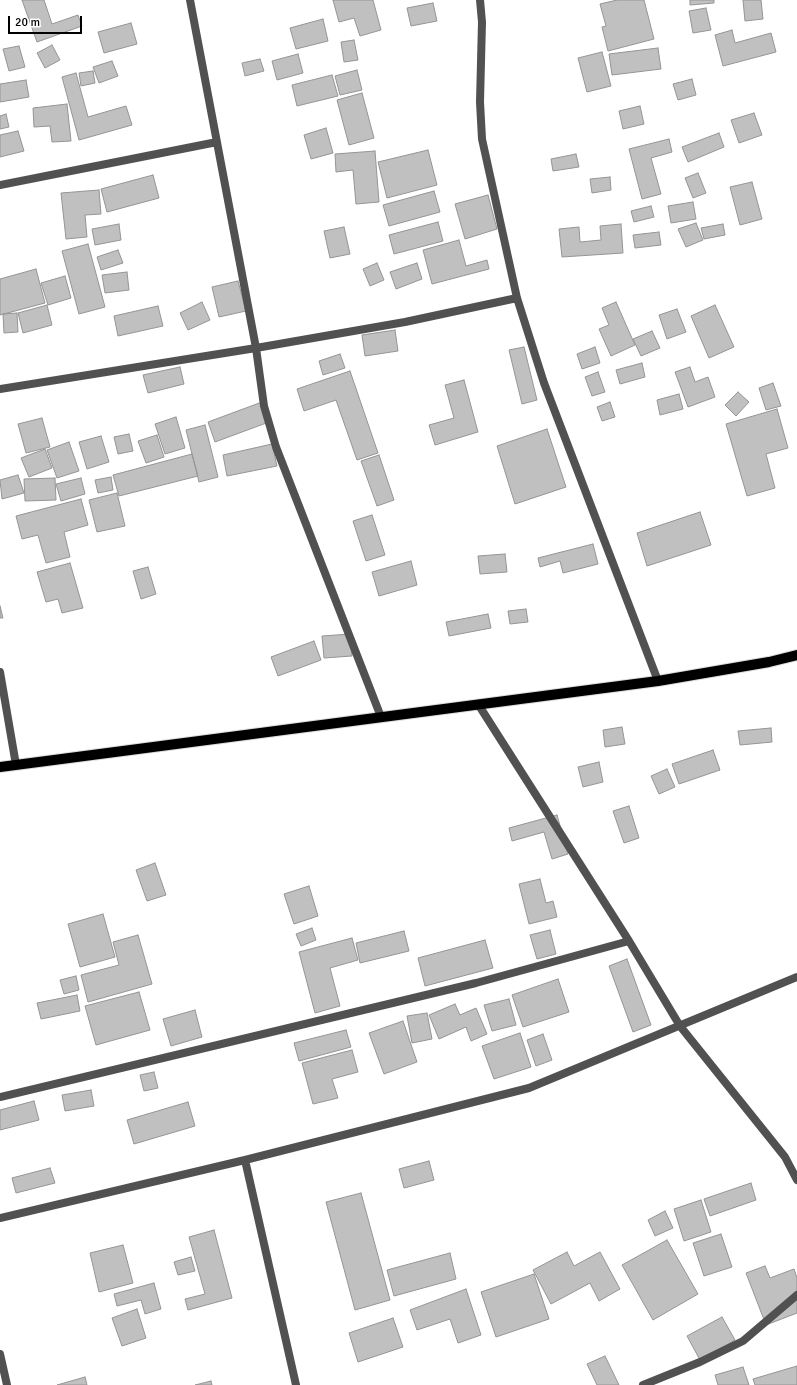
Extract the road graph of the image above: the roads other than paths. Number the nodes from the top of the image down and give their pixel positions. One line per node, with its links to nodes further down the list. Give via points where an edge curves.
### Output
1 (190, 0): 3 (street)
2 (480, 0): 5 (street, via 482,139)
3 (217, 142): 4 (street); 6 (street)
4 (0, 185)
5 (517, 298): 6 (street, via 405,322); 10 (street, via 544,383)
6 (256, 348): 7 (street); 12 (street, via 264,406 276,447)
7 (0, 389)
8 (797, 655): 10 (main road)
9 (0, 672): 13 (street)
10 (658, 681): 11 (main road)
11 (478, 704): 12 (main road); 15 (street)
12 (381, 717): 13 (main road)
13 (16, 764): 14 (main road)
14 (0, 767)
15 (629, 941): 17 (street); 18 (street, via 468,985)
16 (797, 977): 17 (street)
17 (680, 1026): 19 (street, via 529,1088); 20 (street, via 785,1157)
18 (0, 1097)
19 (245, 1160): 21 (street); 25 (street)
20 (797, 1180)
21 (0, 1218)
22 (797, 1296): 26 (street, via 743,1341)
23 (0, 1354): 24 (street)
24 (7, 1385)
25 (296, 1385)
26 (643, 1385)

